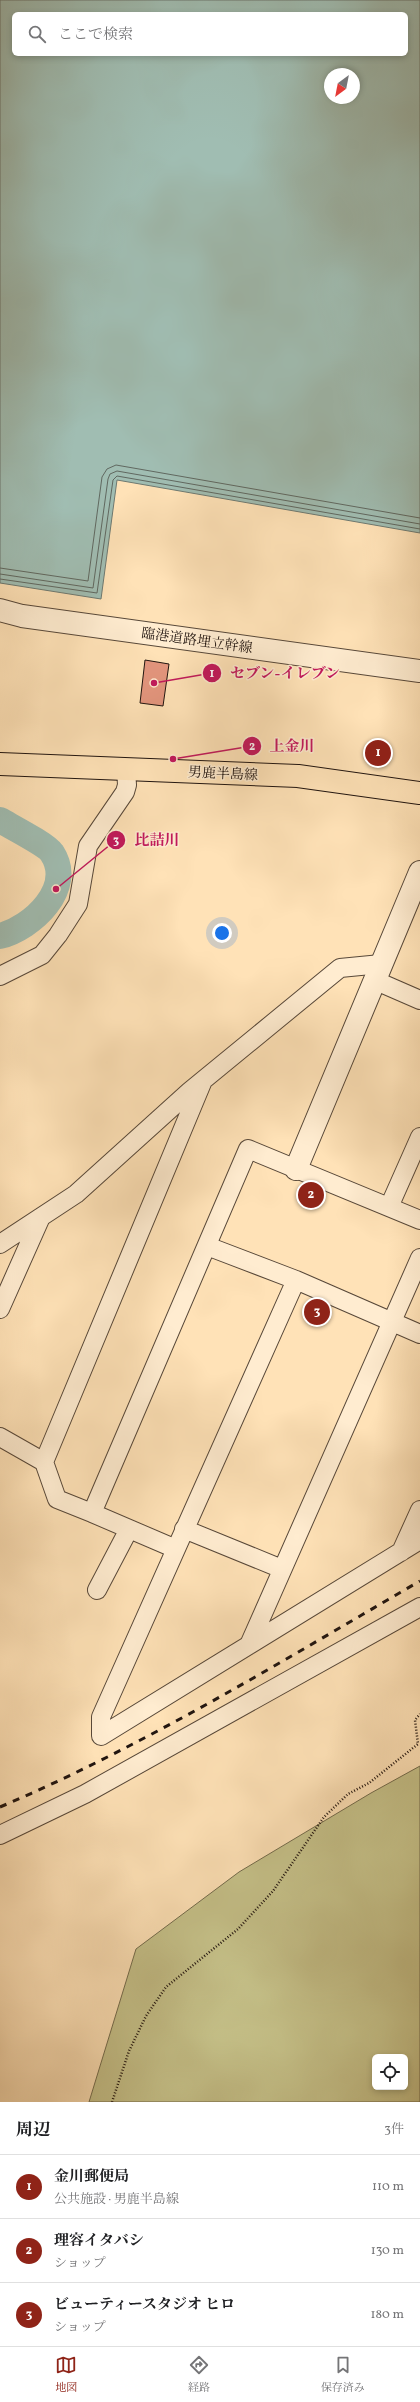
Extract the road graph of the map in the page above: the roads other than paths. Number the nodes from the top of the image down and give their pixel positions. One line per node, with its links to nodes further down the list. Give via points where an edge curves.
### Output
1 (0, 610): 2 (street, 臨港道路埋立幹線, via 22,616)
2 (420, 671)
3 (0, 764): 4 (main road, 男鹿半島線)
4 (126, 769): 5 (main road, 男鹿半島線, via 298,776); 8 (street, via 125,792 88,846 78,904 42,955)
5 (420, 793)
6 (420, 872): 7 (street)
7 (377, 972): 9 (street); 10 (street, via 340,968); 12 (street)
8 (0, 976)
9 (420, 1000)
10 (203, 1080): 14 (street, via 76,1194); 24 (street)
11 (420, 1137): 13 (street)
12 (296, 1169): 13 (street); 17 (street, via 248,1149)
13 (388, 1207): 15 (street)
14 (41, 1217): 16 (street); 20 (street)
15 (420, 1220)
16 (0, 1244)
17 (207, 1246): 19 (street); 26 (street)
18 (420, 1258): 21 (street)
19 (296, 1280): 21 (street); 28 (street)
20 (0, 1309)
21 (391, 1321): 22 (street); 32 (street)
22 (420, 1334)
23 (0, 1437): 24 (street)
24 (44, 1462): 26 (street, via 57,1499)
25 (420, 1510): 31 (street)
26 (92, 1513): 27 (street)
27 (129, 1529): 30 (street); 33 (street)
28 (184, 1529): 30 (street); 32 (street)
29 (420, 1540): 31 (street)
30 (176, 1549): 35 (street, via 101,1717 101,1736)
31 (401, 1552): 35 (street)
32 (282, 1569): 35 (street)
33 (97, 1590)
34 (420, 1607): 36 (street, via 85,1794)
35 (249, 1645)
36 (0, 1835)

